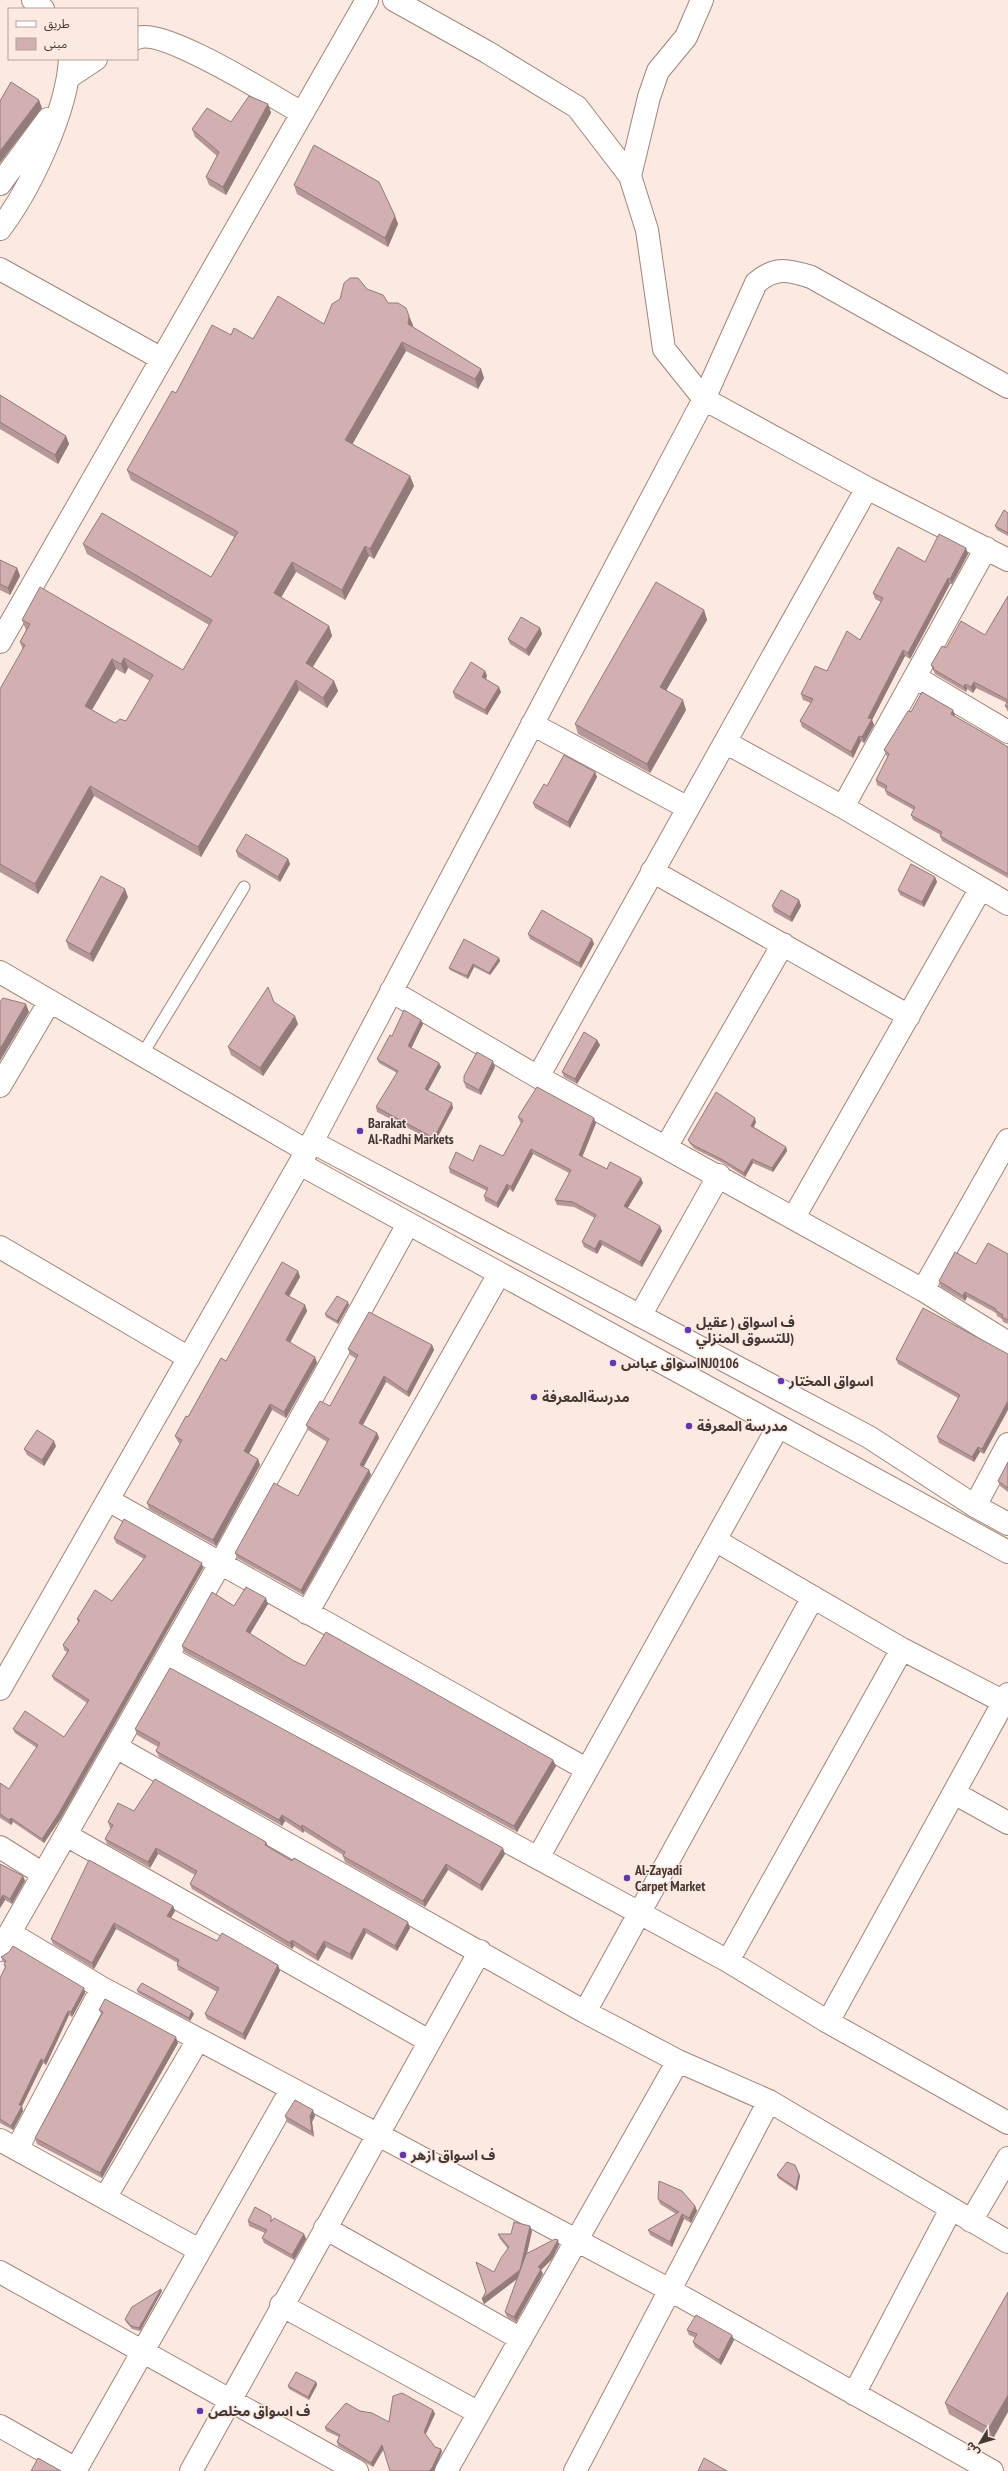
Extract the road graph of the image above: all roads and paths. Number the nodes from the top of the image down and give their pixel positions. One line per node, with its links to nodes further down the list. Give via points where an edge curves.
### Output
1 (32, 0): 5 (street)
2 (367, 0): 10 (street)
3 (394, 0): 11 (street, via 487,52 577,107)
4 (702, 0): 11 (street, via 686,37 658,71)
5 (42, 8)
6 (138, 38): 10 (street, via 144,35 184,47)
7 (93, 60): 8 (street)
8 (70, 68): 9 (street)
9 (61, 102): 12 (street); 13 (street, via 46,147 25,189)
10 (302, 113): 15 (street)
11 (630, 176): 17 (street, via 646,230 664,349)
12 (0, 184)
13 (0, 229)
14 (0, 269): 15 (street)
15 (162, 359): 21 (street)
16 (1008, 387): 17 (street, via 811,277 792,271 776,271 766,274 756,283)
17 (704, 399): 18 (street); 23 (street)
18 (867, 488): 19 (street); 25 (street)
19 (986, 548): 20 (street); 22 (street)
20 (1008, 560)
21 (0, 642)
22 (915, 677): 24 (street); 26 (street)
23 (532, 724): 27 (street); 34 (street)
24 (1008, 732)
25 (726, 742): 26 (street); 27 (street)
26 (843, 807): 30 (street)
27 (688, 808): 28 (street)
28 (652, 871): 32 (street); 38 (street)
29 (244, 887): 37 (lane)
30 (981, 888): 31 (street); 36 (street)
31 (1008, 904)
32 (783, 944): 36 (street); 41 (street)
33 (0, 972): 35 (street)
34 (391, 991): 38 (street); 42 (street)
35 (50, 1001): 37 (street); 39 (street)
36 (909, 1016): 44 (street)
37 (142, 1055): 42 (street)
38 (538, 1077): 41 (street)
39 (0, 1086)
40 (1008, 1140): 48 (street)
41 (666, 1147): 43 (street)
42 (306, 1153): 45 (street); 49 (street); 51 (street)
43 (719, 1176): 44 (street); 49 (street)
44 (794, 1217): 48 (street)
45 (408, 1224): 47 (street); 61 (street)
46 (0, 1247): 51 (street)
47 (499, 1274): 52 (street); 63 (street)
48 (923, 1290): 50 (street)
49 (640, 1316): 53 (street)
50 (1008, 1343)
51 (189, 1358): 56 (street)
52 (778, 1427): 55 (street); 59 (street)
53 (869, 1437): 55 (street); 57 (street)
54 (1008, 1444): 57 (street)
55 (854, 1468): 60 (street)
56 (108, 1500): 61 (street); 66 (street)
57 (975, 1506): 58 (street)
58 (1008, 1524)
59 (715, 1540): 62 (street); 69 (street)
60 (1008, 1552)
61 (220, 1564): 63 (street); 65 (street)
62 (813, 1597): 64 (street); 76 (street)
63 (307, 1613): 69 (street)
64 (902, 1648): 67 (street); 79 (street)
65 (167, 1657): 68 (street); 74 (street)
66 (0, 1689)
67 (1007, 1700): 70 (street)
68 (116, 1747): 72 (street); 78 (street)
69 (586, 1769): 74 (street)
70 (954, 1793): 71 (street); 82 (street)
71 (1008, 1823)
72 (66, 1835): 75 (street); 84 (street)
73 (0, 1847): 75 (street)
74 (538, 1858): 76 (street)
75 (43, 1874): 77 (street)
76 (640, 1913): 79 (street); 81 (street)
77 (5, 1942): 80 (street)
78 (480, 1951): 81 (street); 84 (street)
79 (728, 1961): 82 (street)
80 (102, 1988): 83 (street); 90 (street)
81 (585, 2012): 85 (street)
82 (828, 2022): 88 (street)
83 (198, 2040): 86 (street); 92 (street)
84 (429, 2041): 89 (street)
85 (678, 2061): 87 (street); 96 (street)
86 (291, 2090): 89 (street); 98 (street)
87 (769, 2101): 93 (street); 100 (street)
88 (1008, 2123)
89 (378, 2134): 95 (street); 96 (street)
90 (9, 2145): 92 (street)
91 (1008, 2158): 94 (street)
92 (105, 2198): 98 (street)
93 (951, 2209): 94 (street); 104 (street)
94 (971, 2221): 97 (street)
95 (324, 2228): 101 (street); 102 (street)
96 (576, 2242): 100 (street); 102 (street)
97 (1008, 2242)
98 (199, 2250): 103 (street)
99 (0, 2272): 103 (street)
100 (670, 2290): 104 (street); 112 (street)
101 (281, 2305): 105 (street); 106 (street)
102 (521, 2339): 106 (street)
103 (142, 2351): 105 (street); 108 (street)
104 (854, 2394): 113 (street)
105 (229, 2400): 109 (street); 110 (street)
106 (479, 2413): 111 (street)
107 (0, 2426): 108 (street)
108 (75, 2470)
109 (191, 2471)
110 (357, 2471)
111 (446, 2471)
112 (575, 2471)
113 (992, 2471)

